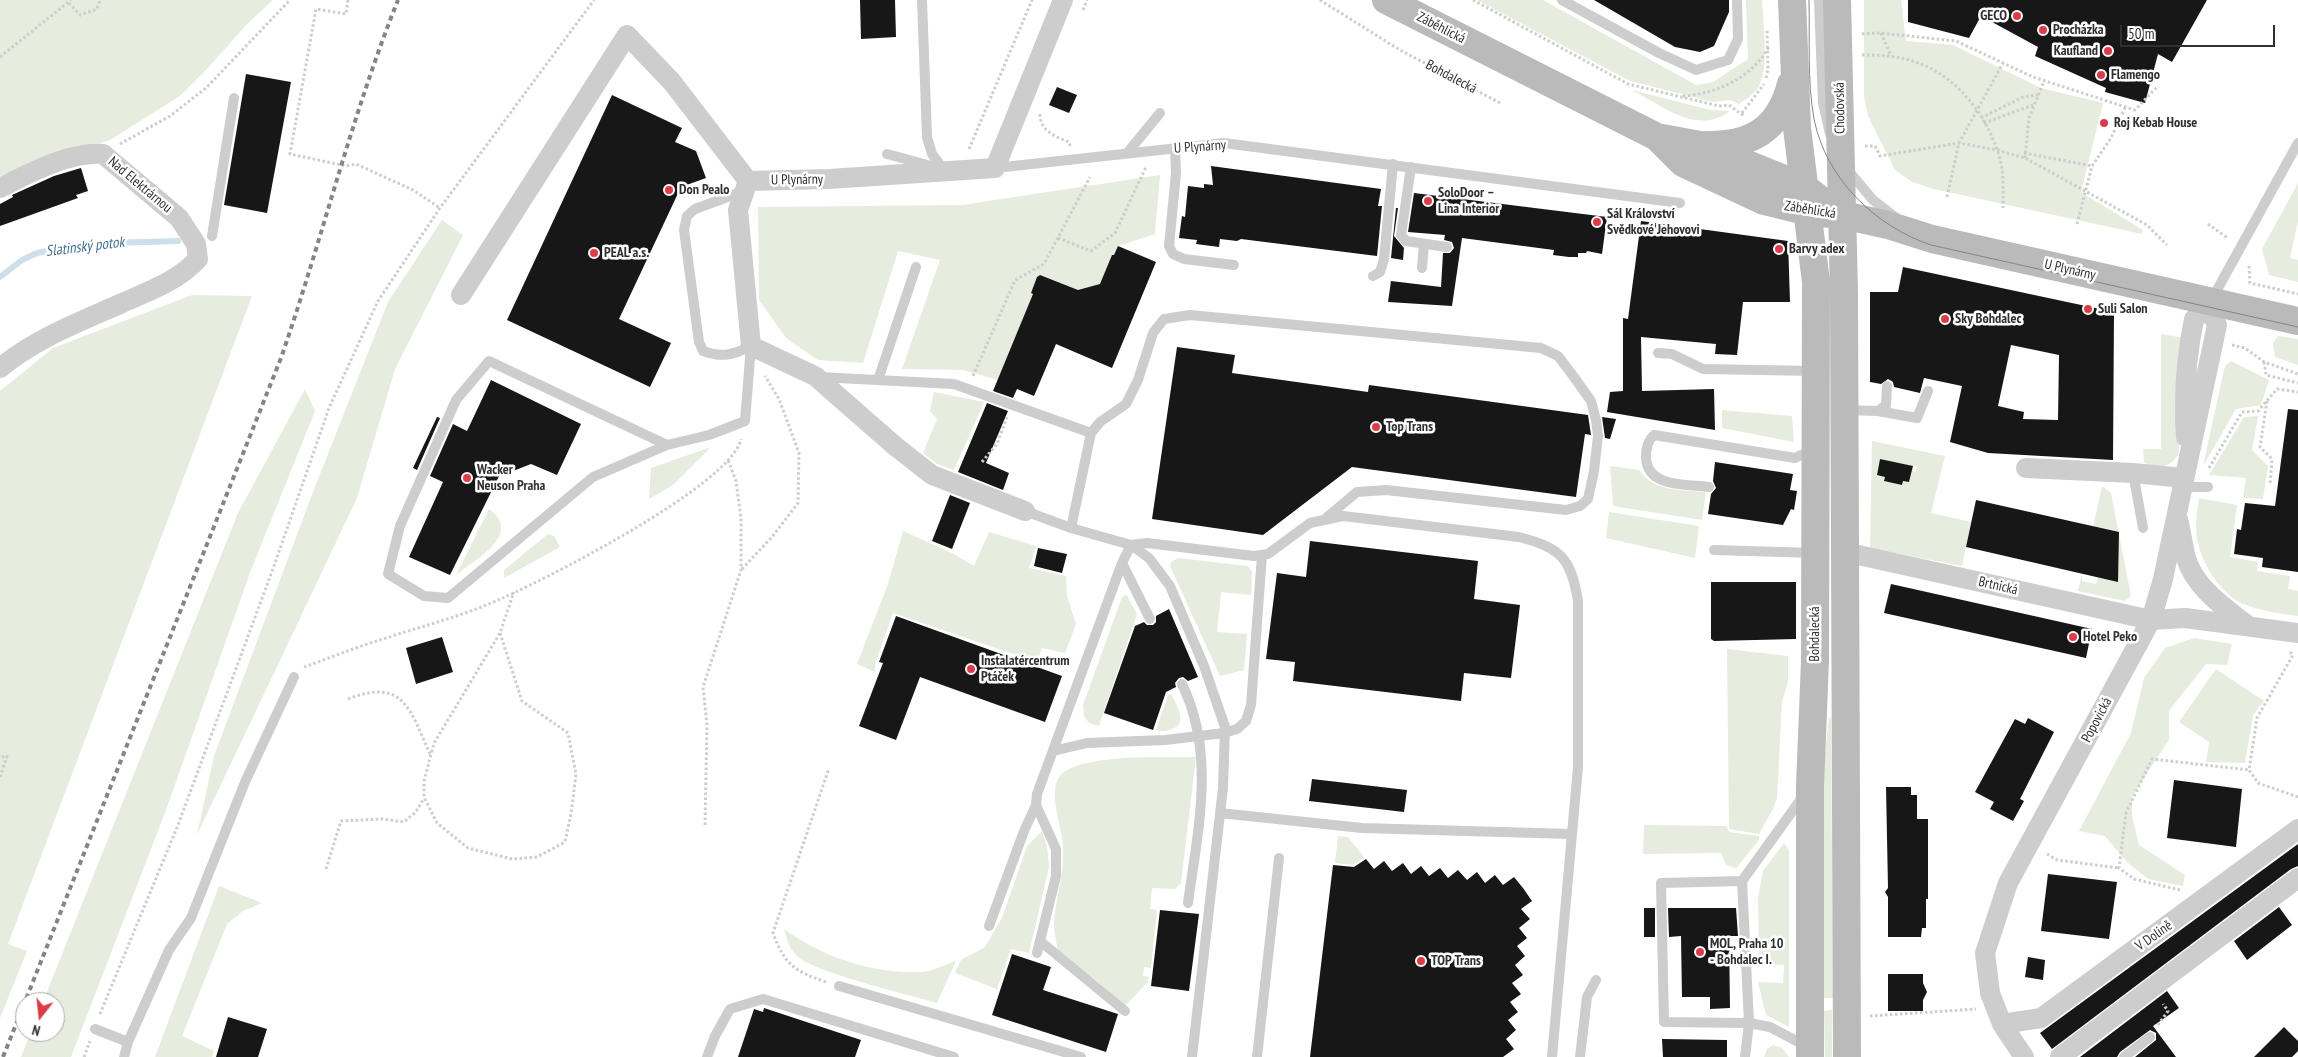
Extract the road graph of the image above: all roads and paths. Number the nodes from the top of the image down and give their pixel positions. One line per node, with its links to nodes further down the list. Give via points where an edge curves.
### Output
1 (100, 0): 17 (path, via 97,10 80,15)
2 (290, 0): 48 (path, via 206,88 186,104)
3 (348, 0): 65 (path, via 346,14 316,9 290,154 346,166 356,164 413,190)
4 (594, 0): 65 (path)
5 (922, 0): 57 (lane, via 927,137 932,154)
6 (1032, 0): 57 (path)
7 (1063, 0): 56 (street)
8 (1087, 0): 18 (path)
9 (1320, 0): 31 (path, Bohdalecká, via 1400,50)
10 (1386, 0): 39 (main road, Záběhlická)
11 (1473, 0): 19 (path, via 1628,84 1713,105 1729,105 1742,113 1765,83 1768,68)
12 (1562, 0): 13 (lane, via 1658,53 1696,70 1728,60 1738,39)
13 (1738, 0)
14 (1792, 0): 26 (main road)
15 (1819, 0): 46 (lane, via 1822,102 1833,141)
16 (1837, 0): 46 (main road, Chodovská)
17 (70, 1): 24 (path)
18 (1080, 17)
19 (1767, 20)
20 (1881, 33): 21 (path); 23 (path); 25 (path, via 1956,41)
21 (1862, 34)
22 (1862, 54): 23 (path)
23 (1891, 56): 34 (path, via 1920,63 1939,73)
24 (0, 57)
25 (2002, 63): 27 (path); 34 (path)
26 (1794, 73): 42 (main road, via 1783,108 1765,129 1735,144); 63 (main road)
27 (2044, 81): 29 (path); 33 (path)
28 (2158, 86): 33 (path, via 2135,110)
29 (2038, 95): 32 (path); 37 (path, via 2023,97)
30 (234, 98): 70 (lane)
31 (1502, 104)
32 (2034, 105): 38 (path); 47 (path)
33 (2125, 108): 53 (path, via 2111,138)
34 (1976, 109): 37 (path); 40 (path)
35 (1040, 110): 51 (path, via 1039,118 1049,134 1069,142)
36 (1160, 113): 45 (lane)
37 (1982, 118): 38 (path)
38 (1984, 123): 44 (path)
39 (1657, 137): 42 (main road, Záběhlická); 63 (main road, Záběhlická, via 1683,163 1764,201)
40 (1958, 143): 44 (path); 46 (path, via 1880,156 1874,146); 62 (path)
41 (2298, 143): 84 (lane)
42 (1700, 145): 63 (main road, Záběhlická)
43 (1175, 148): 45 (lane, U Plynárny); 52 (lane, U Plynárny, via 1224,144); 78 (lane, via 1176,173 1169,246 1172,254 1184,259)
44 (1997, 150): 50 (path); 66 (path, via 2004,181)
45 (1128, 152): 51 (lane, U Plynárny)
46 (1851, 152): 67 (main road, Chodovská); 84 (lane, via 1852,176 1873,200 1899,220 1933,235)
47 (2024, 153): 50 (path); 53 (path)
48 (103, 154): 60 (street, Nad Elektrárnou, via 71,158); 76 (street, Nad Elektrárnou, via 179,218 196,244)
49 (887, 154): 57 (lane)
50 (2025, 158): 61 (path)
51 (1072, 159): 56 (lane, U Plynárny)
52 (1393, 164): 55 (lane, U Plynárny); 81 (lane, via 1384,259 1380,272)
53 (2092, 166): 61 (path)
54 (1146, 167): 71 (path, via 1115,233 1091,251)
55 (1411, 167): 64 (lane, U Plynárny); 72 (lane, via 1401,235 1406,241)
56 (995, 168): 57 (street, U Plynárny)
57 (952, 170): 59 (street, U Plynárny)
58 (1090, 177): 71 (path)
59 (747, 186): 83 (street, via 672,82 627,35); 87 (street, via 738,210); 87 (lane, via 695,209 687,216 684,230 699,342 703,351 716,356 731,356)
60 (0, 188)
61 (2086, 192): 68 (path); 73 (path, via 2147,225)
62 (1947, 197)
63 (1806, 200): 67 (main road, Záběhlická); 92 (main road, Bohdalecká, via 1816,282)
64 (1680, 203)
65 (440, 208): 172 (path, via 378,300 329,408 178,825)
66 (2003, 208)
67 (1843, 215): 84 (main road, U Plynárny, via 1932,239); 103 (main road)
68 (2077, 224)
69 (2208, 224): 74 (path, via 2226,237)
70 (212, 236): 76 (street)
71 (1058, 238): 98 (path, via 1044,264 1015,280)
72 (1424, 244): 75 (lane); 80 (lane)
73 (2167, 245)
74 (2222, 245)
75 (1447, 247)
76 (198, 259): 91 (street, via 188,270 162,285 51,334)
77 (2248, 260): 82 (path, via 2250,283)
78 (1234, 265)
79 (916, 267): 95 (lane)
80 (1422, 268)
81 (1373, 276)
82 (2298, 294)
83 (461, 295)
84 (2210, 302): 85 (lane); 86 (main road, U Plynárny); 113 (street, Popovická, via 2218,324)
85 (2298, 316)
86 (2298, 320)
87 (751, 346): 94 (street); 105 (lane); 128 (path, via 778,399 799,453 798,503)
88 (2245, 348): 90 (path)
89 (1658, 353): 92 (lane, via 1672,354 1703,369)
90 (2264, 362): 93 (path); 96 (path, via 2266,375)
91 (0, 368)
92 (1816, 371): 108 (main road, Bohdalecká)
93 (2298, 374)
94 (815, 376): 95 (lane); 117 (street, via 932,475)
95 (878, 380): 98 (lane, via 954,384)
96 (2298, 383)
97 (1887, 386): 104 (lane, via 1886,405)
98 (967, 388): 102 (lane)
99 (1928, 391): 104 (lane, via 1917,418)
100 (2298, 392): 101 (path, via 2277,389)
101 (2267, 401): 113 (path, via 2258,411 2242,412 2206,473); 114 (path, via 2260,447 2272,459)
102 (1012, 404): 106 (lane); 110 (path, via 997,444)
103 (1844, 410): 104 (lane); 124 (main road)
104 (1878, 411)
105 (745, 421): 107 (lane, via 709,435); 109 (path, via 740,446)
106 (1091, 433): 119 (lane, via 1100,422 1126,404 1138,380 1153,333 1164,319 1190,315 1542,348 1558,356 1591,401 1596,420 1596,454 1588,500 1580,506 1566,510 1386,490 1357,492); 120 (lane)
107 (667, 445): 107 (lane, via 593,477 448,598 424,596 388,574 400,526 456,400 489,361)
108 (1816, 456): 115 (lane, via 1795,458 1654,435 1649,440 1648,468 1656,478); 125 (main road, Bohdalecká)
109 (728, 460): 128 (path, via 736,481 741,518); 129 (path, via 661,514)
110 (982, 462)
111 (2026, 468): 112 (street)
112 (2133, 473): 113 (street); 121 (lane)
113 (2184, 476): 116 (lane); 118 (street, Popovická)
114 (2270, 485)
115 (1709, 487)
116 (2208, 487)
117 (1024, 511): 120 (lane)
118 (2177, 511): 131 (street, Popovická); 132 (street, via 2187,560 2203,587)
119 (1326, 518): 126 (lane, via 1310,523 1280,547); 154 (lane, via 1343,516 1519,537 1542,543 1563,557 1574,575 1578,601 1578,767)
120 (1071, 528): 122 (lane)
121 (2143, 528)
122 (1131, 545): 126 (lane, via 1147,543); 127 (lane); 139 (lane, via 1149,558 1170,586 1204,666 1225,727)
123 (1714, 550): 125 (lane)
124 (1845, 552): 131 (street, Brtnická); 186 (main road)
125 (1816, 553): 147 (main road, Bohdalecká)
126 (1262, 555): 139 (lane, via 1250,705 1246,722 1237,730)
127 (1122, 563): 130 (lane); 141 (lane)
128 (741, 570): 152 (path, via 703,687 707,725)
129 (514, 592): 134 (path); 136 (path, via 297,670)
130 (1150, 619)
131 (2151, 620): 132 (street, via 2185,618); 170 (street, Popovická, via 2008,883 1985,954 1990,993)
132 (2249, 626): 133 (street)
133 (2298, 632)
134 (500, 633): 142 (path, via 434,743); 148 (path, via 522,701 568,733 576,774 565,842 537,857 512,859 468,848 438,823)
135 (2293, 655): 145 (path, via 2257,718)
136 (294, 677): 174 (lane, via 245,782 191,918 169,950)
137 (1182, 684): 140 (lane, via 1193,706)
138 (348, 699): 142 (path, via 380,690 395,695 408,706)
139 (1224, 734): 140 (lane); 151 (lane)
140 (1199, 737): 141 (lane, via 1087,743); 161 (lane, via 1203,755 1200,813)
141 (1053, 751): 150 (lane)
142 (430, 755): 148 (path)
143 (0, 757): 146 (path, via 7,756)
144 (829, 768): 167 (path, via 773,933 781,954 791,967)
145 (2249, 770): 149 (path, via 2258,782); 157 (path, via 2152,759 2126,813)
146 (0, 777)
147 (1810, 786): 160 (lane); 175 (main road, Bohdalecká)
148 (424, 797): 158 (path, via 416,812 404,822 382,819 341,821)
149 (2298, 797)
150 (1036, 805): 163 (lane); 164 (lane, via 1056,849 1056,876)
151 (1220, 813): 154 (lane, via 1362,828); 181 (lane)
152 (705, 825)
153 (2298, 829): 162 (street, V Dolině)
154 (1571, 834): 183 (lane)
155 (2042, 852): 157 (path, via 2057,860)
156 (1279, 858): 182 (lane)
157 (2119, 868): 162 (path, via 2134,879 2181,890)
158 (326, 869)
159 (2298, 878): 188 (street)
160 (1742, 881): 171 (lane); 171 (lane, via 1661,883 1664,1022)
161 (1188, 903)
162 (2192, 908): 170 (street, V Dolině, via 2041,1018)
163 (989, 926)
164 (1040, 941): 165 (lane); 168 (lane)
165 (1037, 953)
166 (1596, 980): 184 (lane, via 1587,997)
167 (839, 986): 180 (lane)
168 (1125, 1011)
169 (1864, 1016): 170 (path)
170 (1999, 1016): 187 (street)
171 (1749, 1023): 175 (lane, via 1770,1027); 185 (lane)
172 (95, 1029): 174 (lane); 176 (path)
173 (2150, 1037): 189 (lane)
174 (128, 1042): 177 (lane)
175 (1810, 1052)
176 (84, 1057)
177 (124, 1057)
178 (707, 1057): 179 (lane, via 730,1009 763,999)
179 (954, 1057)
180 (1081, 1057)
181 (1192, 1057)
182 (1257, 1057)
183 (1552, 1057)
184 (1580, 1057)
185 (1745, 1057)
186 (1847, 1057)
187 (2024, 1057)
188 (2060, 1057)
189 (2124, 1057)

